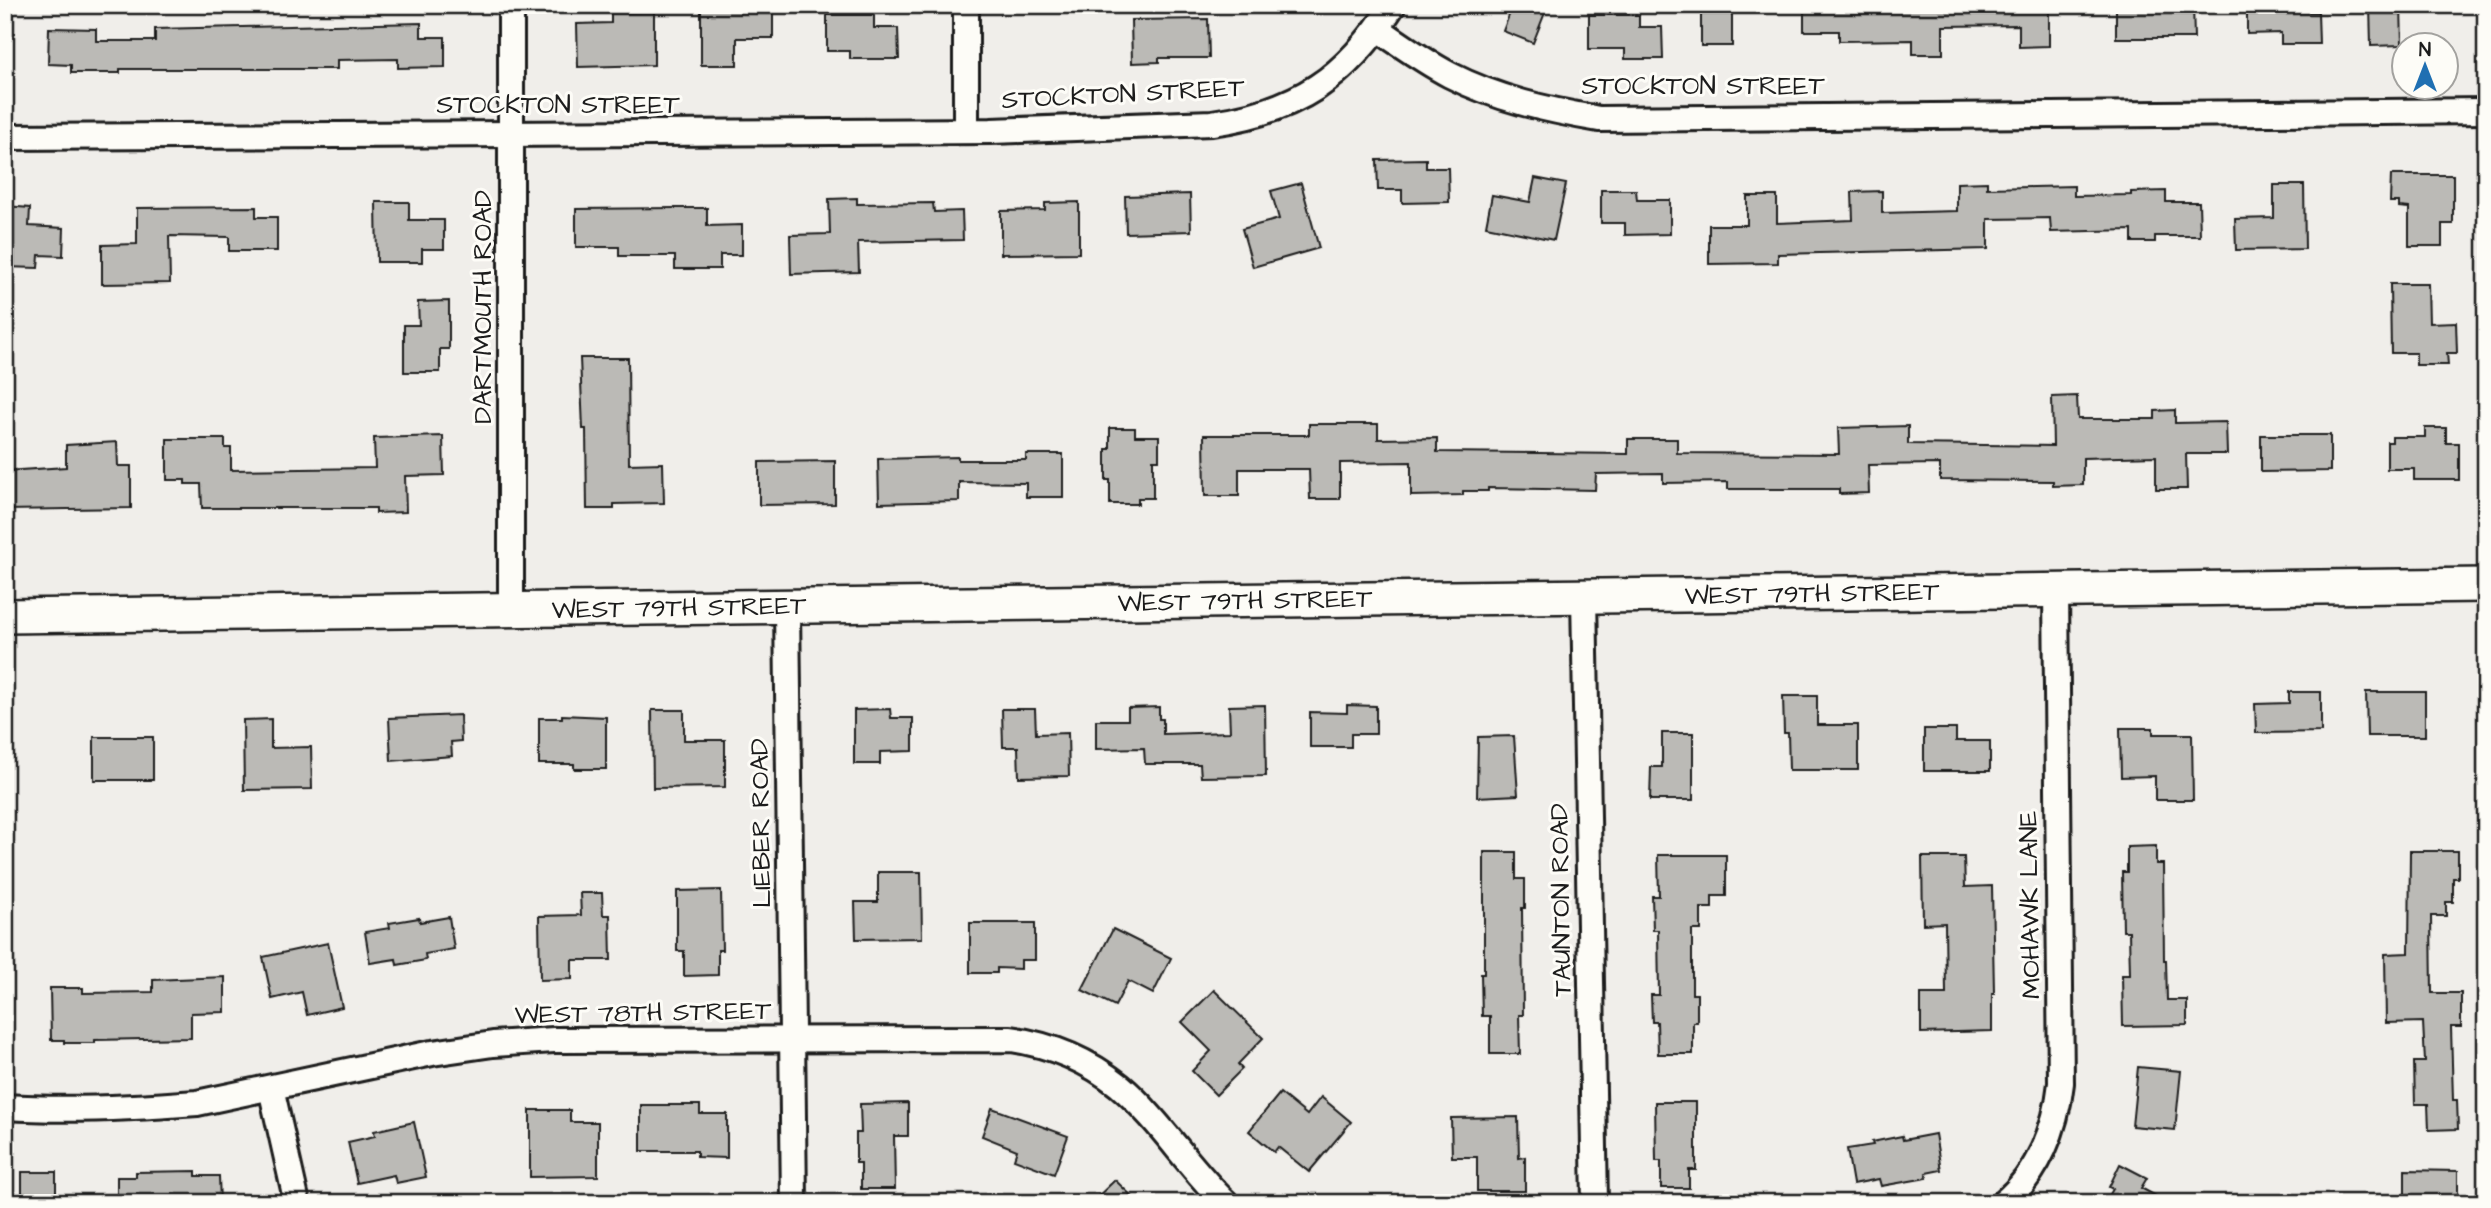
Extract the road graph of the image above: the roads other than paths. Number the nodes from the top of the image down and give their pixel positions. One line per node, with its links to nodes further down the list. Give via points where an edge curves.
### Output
1 (511, 5): 7 (street, DARTMOUTH ROAD)
2 (966, 5): 6 (street)
3 (1392, 5): 4 (street)
4 (1378, 29): 5 (street, STOCKTON STREET, via 1480,89 1551,111 1599,119); 6 (street, STOCKTON STREET, via 1326,82 1294,101 1248,118)
5 (2486, 111)
6 (966, 130): 7 (street, STOCKTON STREET)
7 (511, 134): 8 (street, STOCKTON STREET); 13 (street, DARTMOUTH ROAD)
8 (5, 137)
9 (2486, 585): 10 (main road, WEST 79TH STREET)
10 (2056, 591): 11 (main road, WEST 79TH STREET); 22 (street, MOHAWK LANE, via 2061,1083 2055,1118 2037,1162)
11 (1584, 596): 12 (main road, WEST 79TH STREET); 21 (street, TAUNTON ROAD)
12 (787, 606): 13 (main road, WEST 79TH STREET); 15 (street, LIEBER ROAD)
13 (512, 609): 14 (main road, WEST 79TH STREET)
14 (5, 616)
15 (792, 1039): 16 (street, WEST 78TH STREET, via 493,1044); 19 (street, LIEBER ROAD); 20 (street, WEST 78TH STREET, via 1012,1039 1069,1055 1119,1086)
16 (271, 1088): 17 (street, WEST 78TH STREET, via 167,1106); 18 (street)
17 (5, 1107)
18 (297, 1203)
19 (794, 1203)
20 (1226, 1203)
21 (1595, 1203)
22 (2003, 1203)

